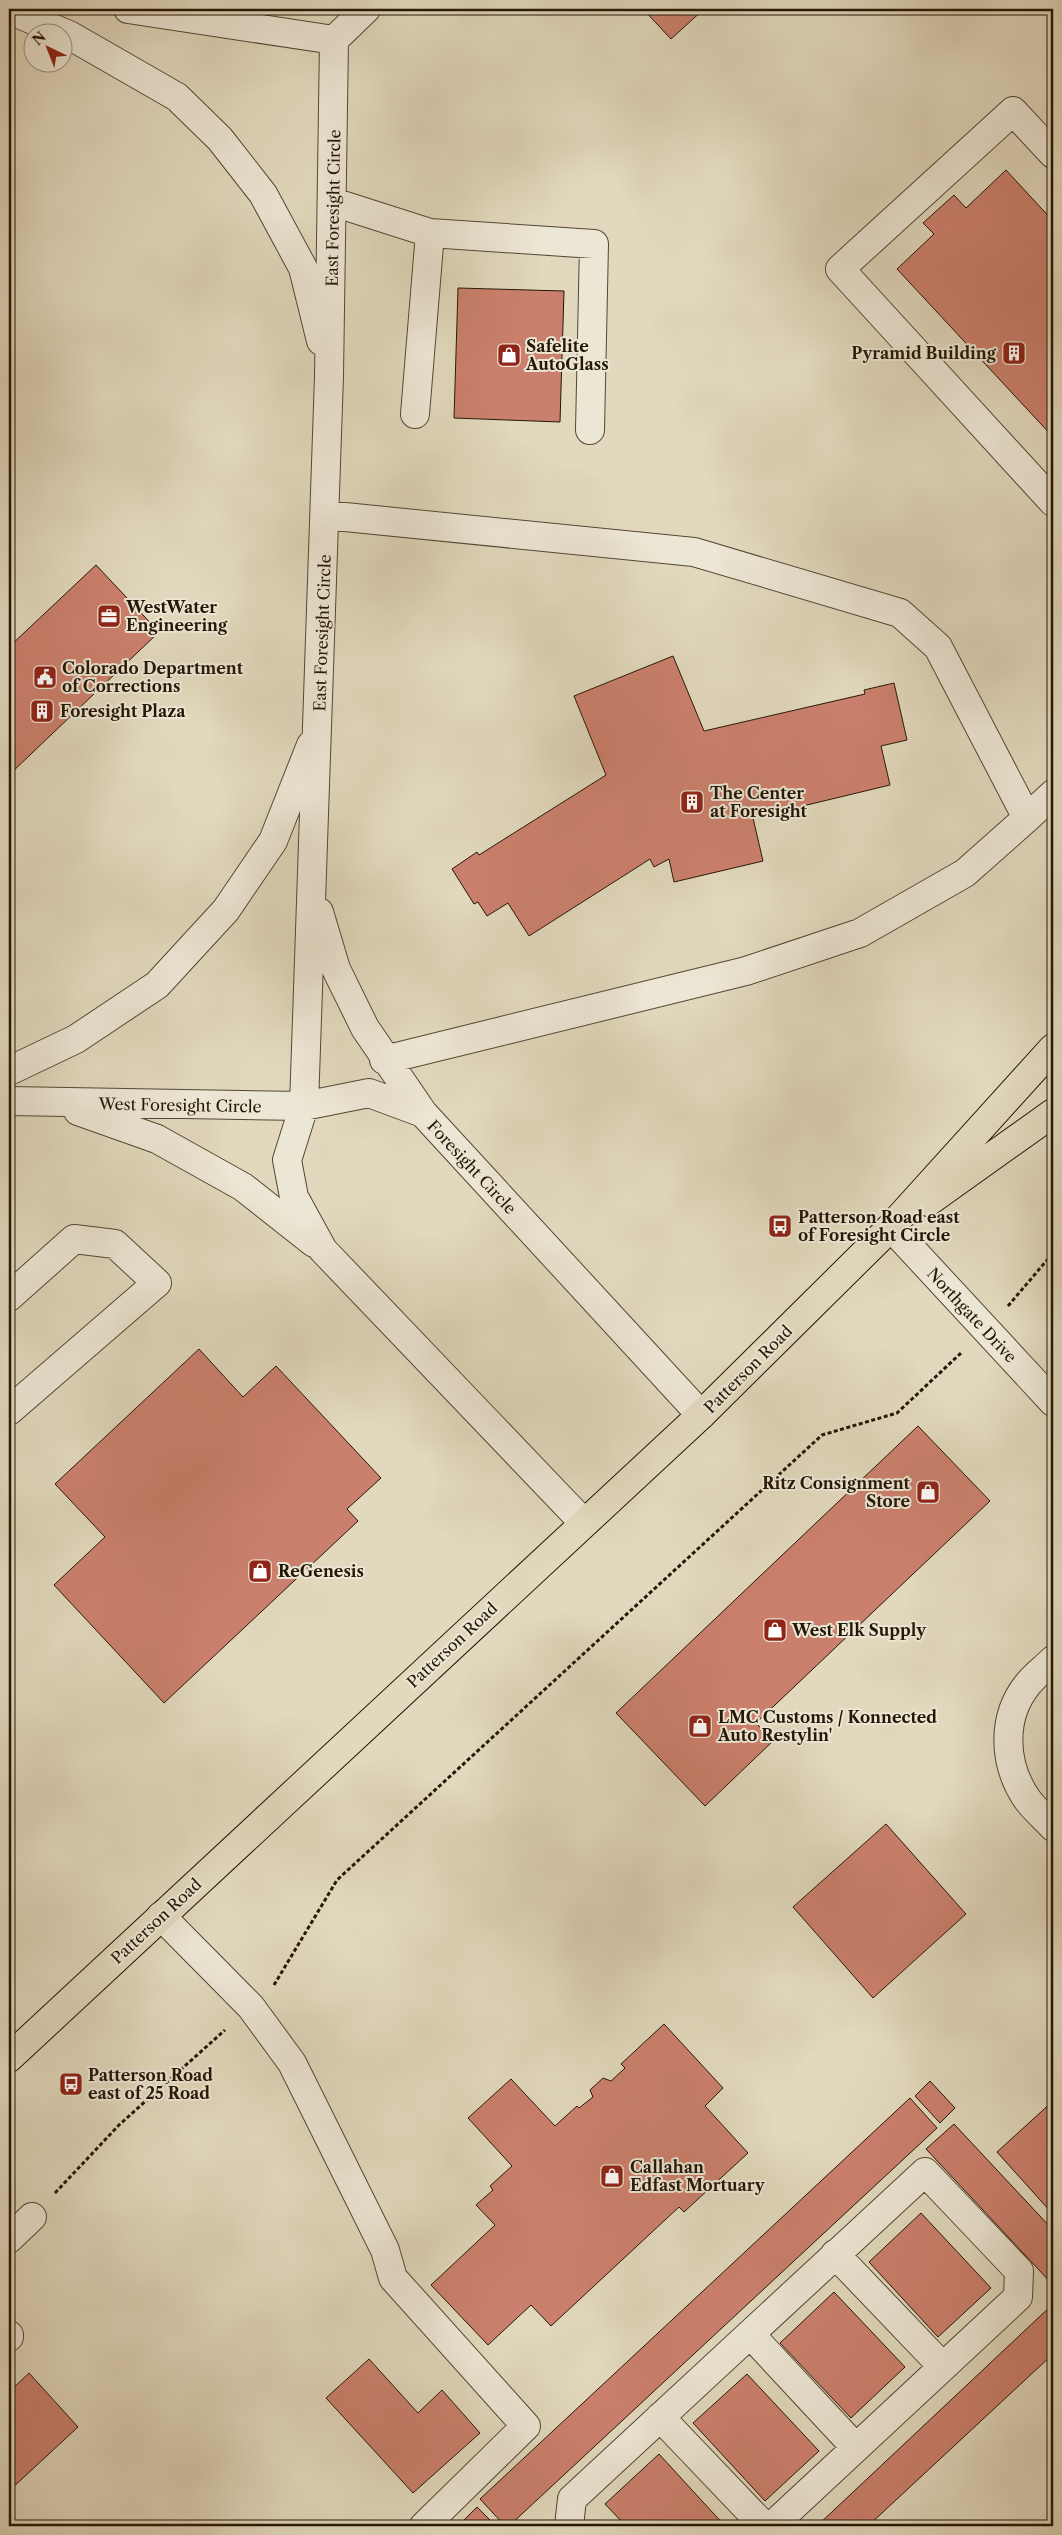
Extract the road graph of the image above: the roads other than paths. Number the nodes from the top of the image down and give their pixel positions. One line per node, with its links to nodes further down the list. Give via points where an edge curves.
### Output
1 (128, 9): 4 (street)
2 (366, 9): 4 (street)
3 (9, 10): 8 (street, East Foresight Circle, via 69,35 177,97 220,139 263,194 303,268)
4 (334, 40): 6 (street, East Foresight Circle)
5 (1053, 154): 11 (street, via 1013,111 840,269)
6 (333, 202): 7 (street); 8 (street, East Foresight Circle)
7 (430, 233): 9 (street); 10 (street, via 594,244)
8 (330, 376): 12 (street, East Foresight Circle)
9 (415, 414)
10 (590, 430)
11 (1053, 502)
12 (325, 515): 13 (street, East Foresight Circle); 15 (street, via 694,552 900,613 938,647)
13 (319, 725): 16 (street, East Foresight Circle); 19 (street, via 273,841 226,910 157,985 76,1038)
14 (1053, 794): 15 (street)
15 (1026, 818): 18 (street, via 965,873 860,933 746,971)
16 (312, 890): 18 (street, East Foresight Circle, via 336,969); 22 (street, East Foresight Circle)
17 (1053, 1048): 25 (main road, Patterson Road)
18 (384, 1060): 23 (street, East Foresight Circle)
19 (9, 1071)
20 (9, 1100): 21 (street, West Foresight Circle)
21 (56, 1103): 22 (street, West Foresight Circle); 26 (street, West Foresight Circle, via 157,1139 243,1187)
22 (304, 1106): 23 (street, Foresight Circle, via 368,1093); 26 (street, via 287,1160 294,1197)
23 (422, 1113): 30 (street, Foresight Circle)
24 (1053, 1113): 25 (main road, Patterson Road)
25 (892, 1227): 28 (street, Northgate Drive); 30 (main road, Patterson Road)
26 (322, 1250): 31 (street)
27 (9, 1297): 29 (street, via 74,1239 115,1244 157,1283)
28 (1053, 1402)
29 (9, 1411)
30 (701, 1415): 31 (main road, Patterson Road)
31 (584, 1523): 34 (main road, Patterson Road)
32 (1053, 1660): 33 (street, via 1029,1682 1018,1699 1008,1736 1009,1758 1016,1780)
33 (1053, 1827)
34 (161, 1916): 35 (main road, Patterson Road); 43 (street, via 251,2007 292,2064 385,2250 393,2278 526,2426)
35 (9, 2058)
36 (32, 2217): 37 (street)
37 (9, 2239)
38 (835, 2254): 39 (street); 40 (street); 40 (street, via 925,2172 1019,2271 1018,2297)
39 (750, 2334): 41 (street); 42 (street)
40 (943, 2367): 42 (street)
41 (660, 2417): 44 (street, via 572,2499); 45 (street)
42 (856, 2448): 46 (street)
43 (424, 2526)
44 (570, 2526)
45 (764, 2526)
46 (772, 2526)

